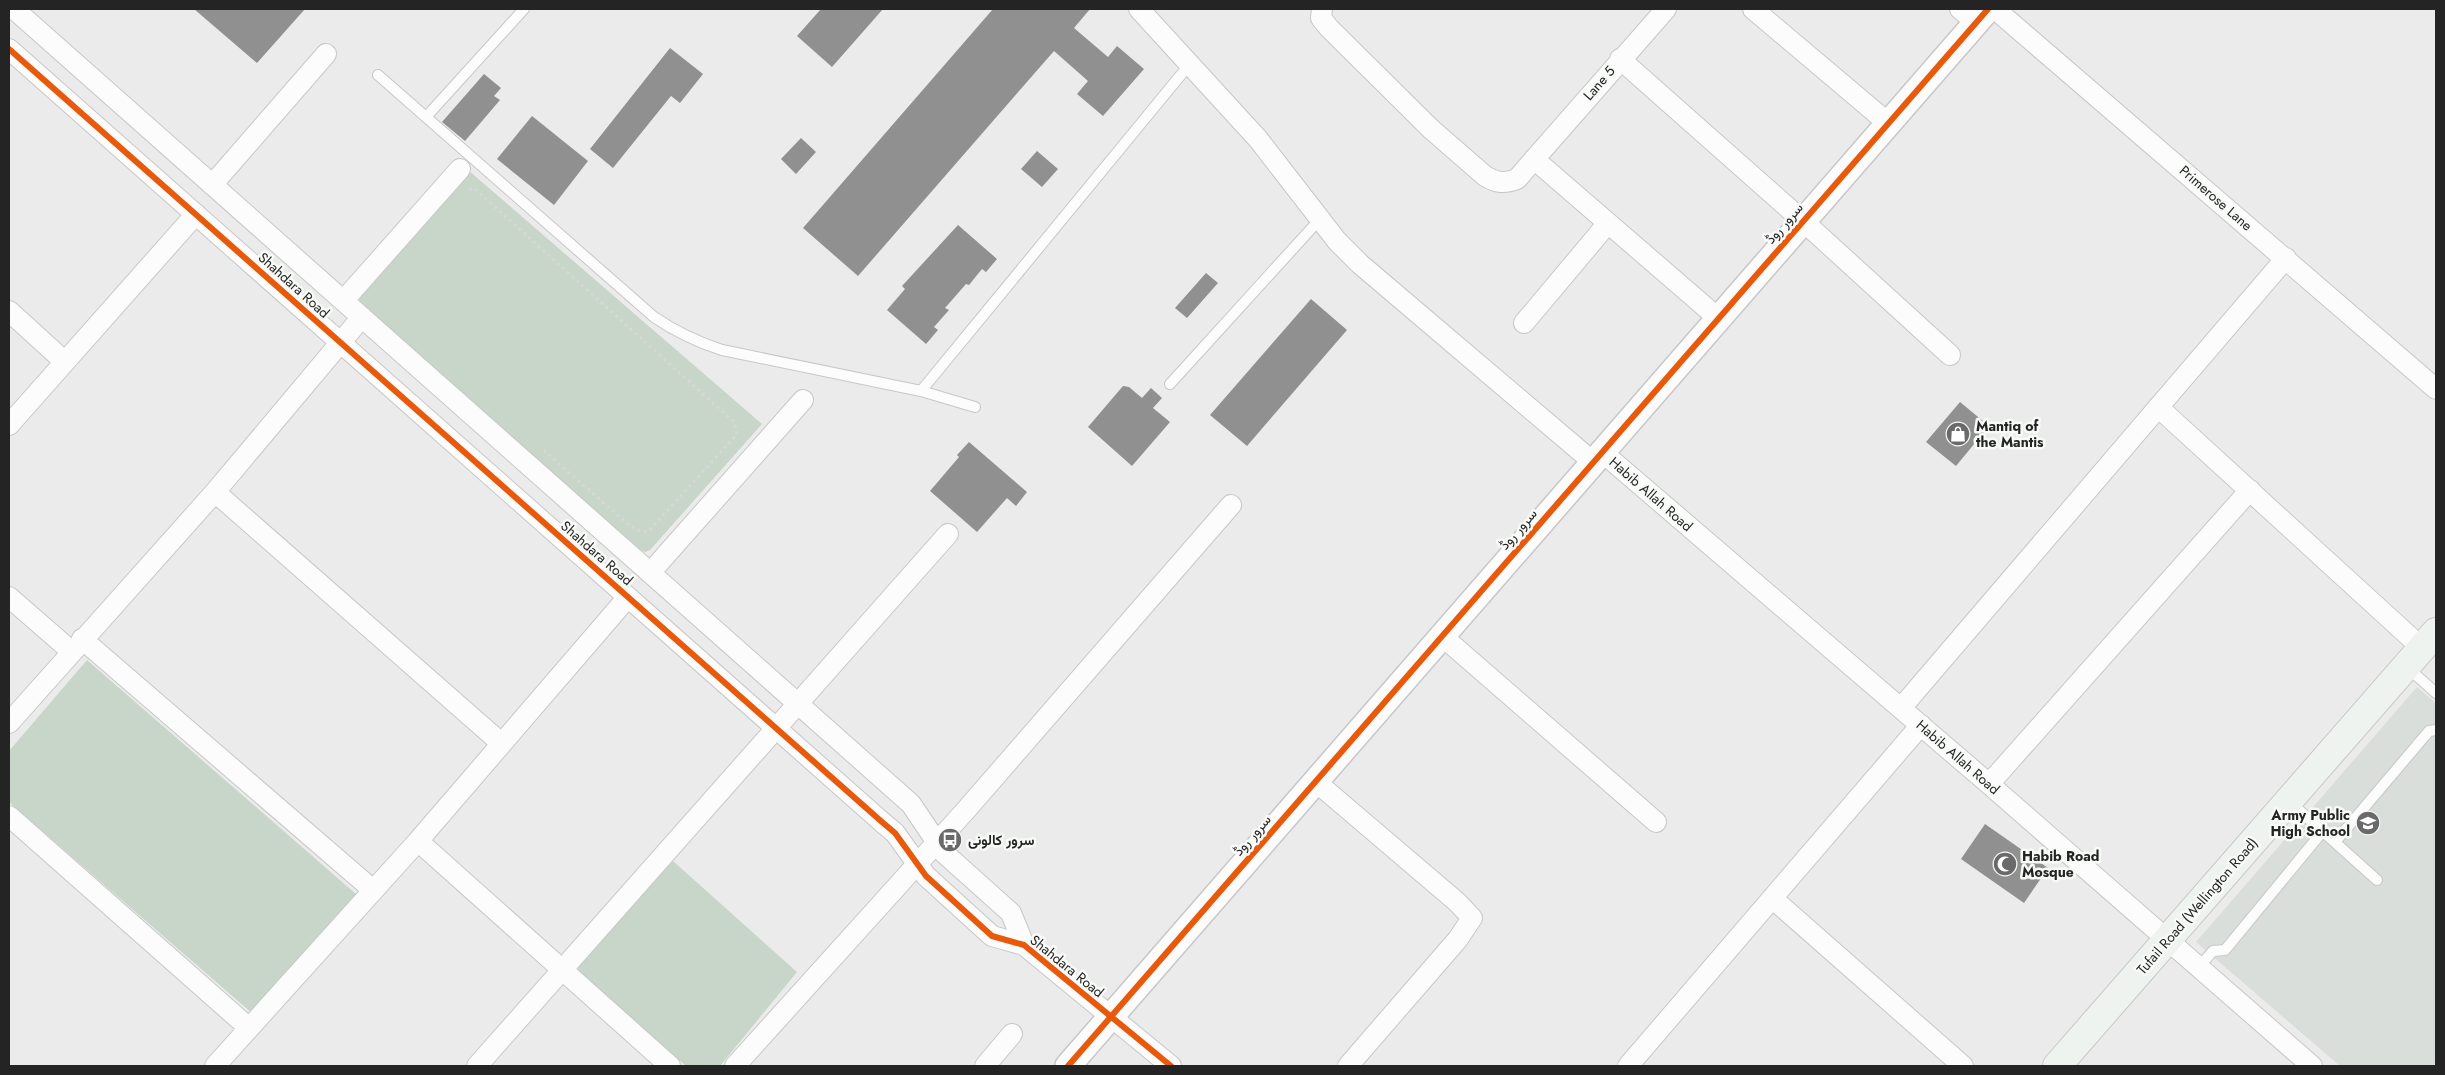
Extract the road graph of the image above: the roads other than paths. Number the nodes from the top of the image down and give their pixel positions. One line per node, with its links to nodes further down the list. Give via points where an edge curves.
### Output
1 (14, 9): 17 (street, Shahdara Road)
2 (524, 9): 13 (lane)
3 (1138, 9): 11 (street, Habib Allah Road)
4 (1322, 9): 15 (street, Lane 5, via 1321,18 1329,28 1485,176 1495,182 1507,183 1517,179)
5 (1666, 9): 10 (street, Lane 5)
6 (1753, 9): 14 (street)
7 (1980, 12): 14 (street, سرور روڈ); 22 (street, Primerose Lane)
8 (9, 49): 18 (street, Shahdara Road)
9 (326, 54): 17 (street)
10 (1620, 59): 15 (street, Lane 5); 20 (street)
11 (1189, 65): 19 (street, Habib Allah Road, via 1258,139); 33 (lane)
12 (378, 75): 13 (lane)
13 (426, 117): 33 (lane, via 654,317 673,330 722,350)
14 (1888, 124): 20 (street, سرور روڈ)
15 (1534, 159): 21 (street)
16 (460, 168): 23 (street)
17 (212, 185): 23 (street, Shahdara Road)
18 (196, 214): 28 (street, Shahdara Road); 30 (street)
19 (1320, 219): 31 (lane); 38 (street, Habib Allah Road, via 1360,264)
20 (1803, 221): 26 (street, سرور روڈ); 29 (street)
21 (1608, 223): 26 (street); 27 (street)
22 (2286, 258): 32 (street, Primerose Lane); 36 (street)
23 (344, 300): 25 (street, Shahdara Road)
24 (9, 311): 30 (street)
25 (362, 317): 28 (street); 43 (street, Shahdara Road)
26 (1718, 318): 38 (street, سرور روڈ)
27 (1524, 323)
28 (340, 343): 40 (street); 45 (street, Shahdara Road)
29 (1950, 355)
30 (65, 362): 37 (street)
31 (1170, 384)
32 (2436, 388)
33 (921, 391): 35 (lane)
34 (803, 400): 43 (street)
35 (975, 407)
36 (2158, 407): 39 (street); 51 (street)
37 (9, 425)
38 (1598, 457): 46 (street, سرور روڈ); 51 (street, Habib Allah Road)
39 (2250, 490): 48 (street); 58 (street)
40 (215, 492): 47 (street); 56 (street)
41 (1231, 504): 65 (street)
42 (948, 534): 50 (street)
43 (650, 573): 50 (street, Shahdara Road)
44 (9, 597): 47 (street)
45 (628, 597): 54 (street, Shahdara Road); 56 (street)
46 (1442, 636): 57 (street, سرور روڈ); 61 (street)
47 (76, 645): 52 (street); 68 (street)
48 (2422, 649): 49 (lane); 59 (main road, Tufail Road (Wellington Road))
49 (2436, 693)
50 (798, 703): 54 (street); 65 (street, Shahdara Road, via 911,804)
51 (1901, 708): 53 (street, Habib Allah Road)
52 (9, 723)
53 (1921, 725): 58 (street, Habib Allah Road); 69 (street)
54 (777, 727): 66 (street, Shahdara Road, via 895,833); 73 (street)
55 (2436, 730): 64 (lane, via 2429,730)
56 (501, 743): 63 (street)
57 (1315, 781): 74 (street, سرور روڈ); 84 (street, via 1472,918 1458,939)
58 (1989, 784): 70 (street, Habib Allah Road)
59 (2289, 801): 62 (lane); 70 (main road, Tufail Road (Wellington Road))
60 (9, 816): 75 (street)
61 (1656, 822)
62 (2323, 831): 64 (lane); 72 (lane, via 2225,950 2213,951)
63 (418, 841): 68 (street); 73 (street)
64 (2335, 842): 67 (lane)
65 (936, 843): 66 (street); 71 (street, Shahdara Road, via 960,870 1010,913)
66 (917, 865): 71 (street, Shahdara Road, via 945,895 992,936); 80 (street)
67 (2377, 880)
68 (373, 890): 75 (street)
69 (1772, 898): 85 (street); 86 (street)
70 (2166, 940): 72 (street, Habib Allah Road); 87 (main road, Tufail Road (Wellington Road))
71 (1024, 944): 74 (street, Shahdara Road)
72 (2198, 968): 88 (street, Habib Allah Road)
73 (562, 969): 78 (street); 79 (street)
74 (1111, 1017): 82 (street, سرور روڈ); 83 (street, Shahdara Road)
75 (249, 1028): 77 (street)
76 (1012, 1034): 81 (street)
77 (214, 1066)
78 (477, 1066)
79 (670, 1066)
80 (735, 1066)
81 (986, 1066)
82 (1068, 1066)
83 (1171, 1066)
84 (1348, 1066)
85 (1628, 1066)
86 (1963, 1066)
87 (2057, 1066)
88 (2312, 1066)

